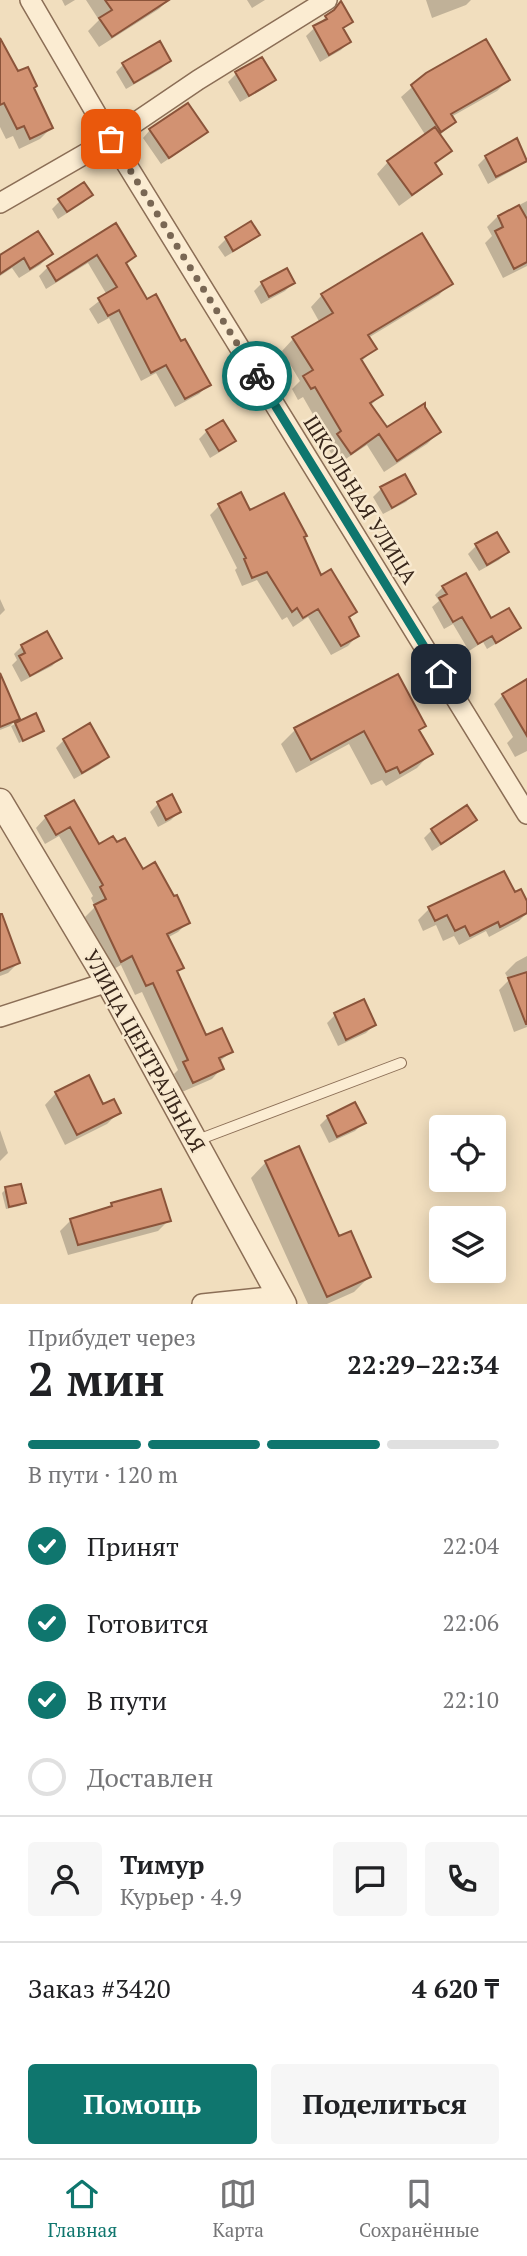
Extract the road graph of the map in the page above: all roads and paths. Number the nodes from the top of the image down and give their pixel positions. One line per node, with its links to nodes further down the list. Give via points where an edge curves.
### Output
1 (30, 0): 3 (street, ШКОЛЬНАЯ УЛИЦА)
2 (327, 0): 3 (street)
3 (111, 139): 4 (street); 6 (street, ШКОЛЬНАЯ УЛИЦА)
4 (0, 203)
5 (0, 801): 7 (street, УЛИЦА ЦЕНТРАЛЬНАЯ)
6 (527, 814)
7 (108, 982): 8 (street); 10 (street, УЛИЦА ЦЕНТРАЛЬНАЯ)
8 (0, 1017)
9 (401, 1063): 10 (lane)
10 (195, 1141): 11 (street, УЛИЦА ЦЕНТРАЛЬНАЯ)
11 (282, 1300): 12 (street)
12 (202, 1304)

